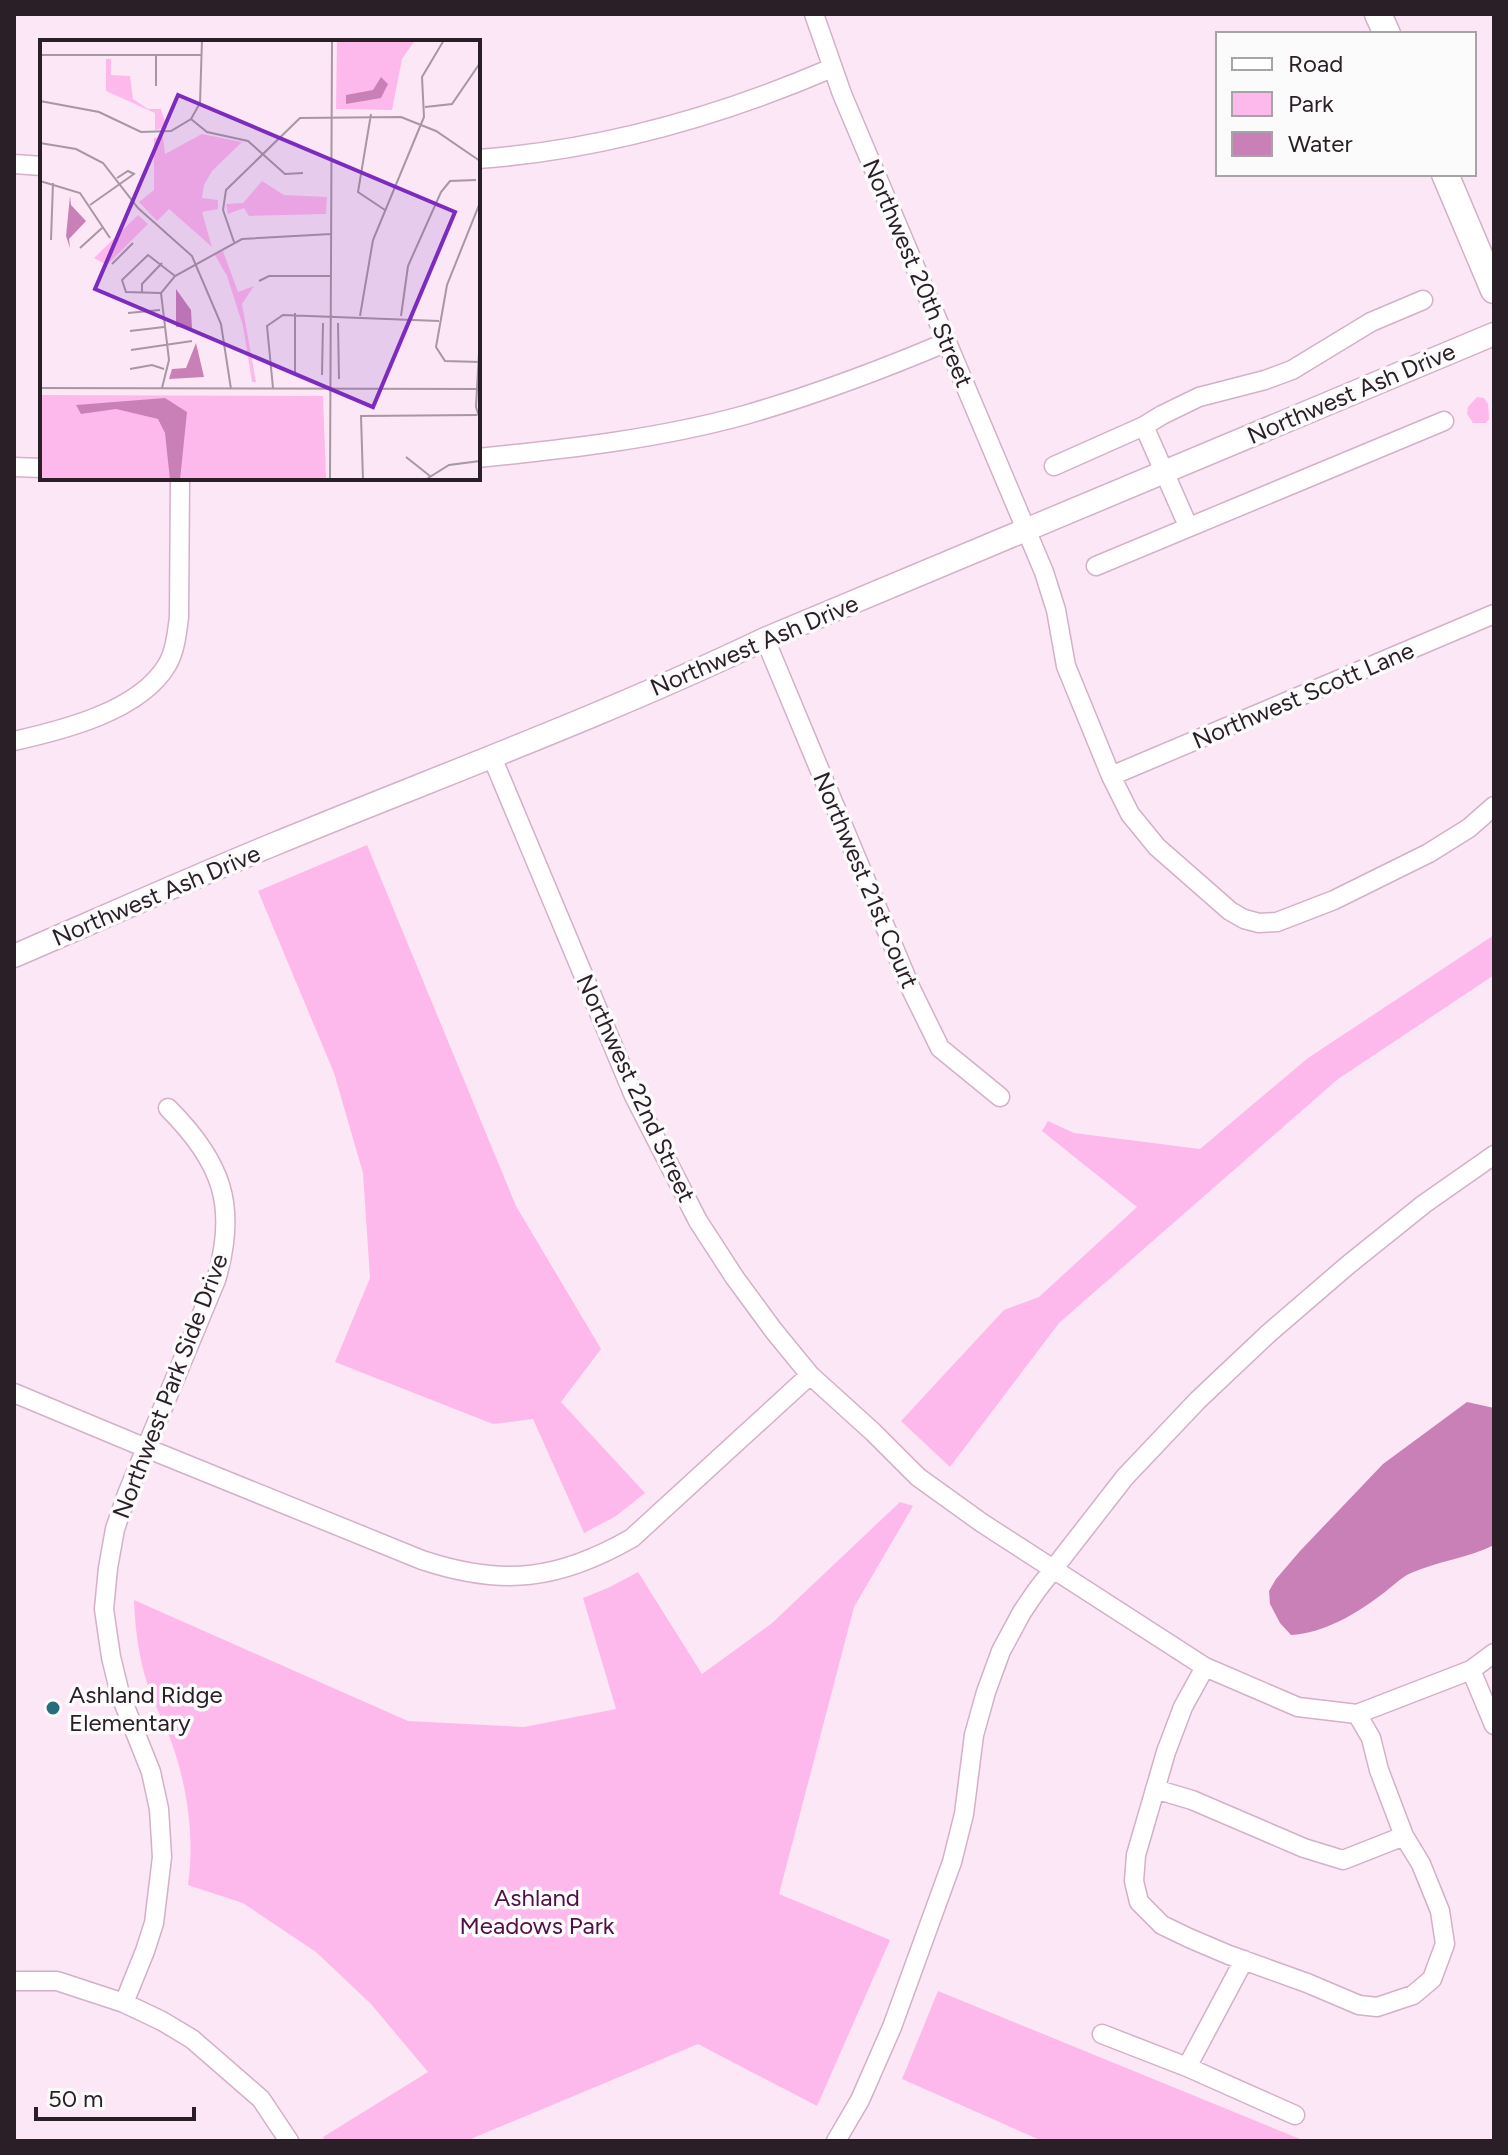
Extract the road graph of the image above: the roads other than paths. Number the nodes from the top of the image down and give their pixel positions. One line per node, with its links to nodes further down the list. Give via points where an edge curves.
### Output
1 (814, 14): 2 (street, Northwest 20th Street)
2 (832, 68): 3 (street, via 689,122 617,140); 10 (street, Northwest 20th Street)
3 (480, 159)
4 (14, 164): 5 (street)
5 (40, 166)
6 (1446, 176): 7 (main road)
7 (1494, 290)
8 (1423, 300): 12 (street, via 1371,322 1292,370 1199,397)
9 (1494, 334): 17 (street, Northwest Ash Drive)
10 (947, 342): 13 (street, via 743,415 648,436); 20 (street, Northwest 20th Street)
11 (1444, 421): 19 (street)
12 (1144, 426): 14 (street); 17 (street)
13 (480, 458)
14 (1054, 466)
15 (14, 467): 16 (street)
16 (40, 468)
17 (1164, 471): 19 (street); 20 (street, Northwest Ash Drive)
18 (180, 480): 24 (street, via 179,617 168,663 154,683 119,708)
19 (1188, 526): 21 (street)
20 (1026, 530): 23 (street, Northwest Ash Drive); 26 (street, Northwest 20th Street, via 1056,610 1066,666)
21 (1096, 566)
22 (1494, 614): 26 (street, Northwest Scott Lane)
23 (765, 639): 25 (street, Northwest Ash Drive); 29 (street, Northwest 21st Court, via 940,1048)
24 (14, 741)
25 (492, 757): 28 (street, Northwest Ash Drive); 32 (street, Northwest 22nd Street, via 634,1096 666,1159 735,1278)
26 (1111, 776): 27 (street, Northwest 20th Street, via 1130,814 1157,847 1230,911 1259,923 1277,922 1334,900 1429,853)
27 (1494, 806)
28 (14, 956)
29 (1000, 1097)
30 (168, 1108): 34 (street, Northwest Park Side Drive, via 207,1154 225,1204 226,1227 216,1280)
31 (1494, 1155): 35 (street, via 1399,1223 1269,1333 1125,1477)
32 (810, 1375): 34 (street, via 632,1538 551,1573 516,1576 454,1570); 35 (street, Northwest 22nd Street, via 918,1477)
33 (14, 1393): 34 (street)
34 (146, 1448): 45 (street, Northwest Park Side Drive, via 115,1529 104,1609 120,1694 151,1772 162,1857 154,1923)
35 (1053, 1570): 37 (street, Northwest 22nd Street); 50 (street, via 1001,1651 974,1735 952,1862 892,2027)
36 (1494, 1653): 38 (street)
37 (1205, 1667): 39 (street, Northwest 22nd Street, via 1298,1707); 41 (street, via 1183,1707)
38 (1471, 1670): 39 (street); 40 (street)
39 (1357, 1714): 42 (street, via 1371,1738)
40 (1494, 1725)
41 (1155, 1789): 42 (street, via 1343,1860); 43 (street, via 1136,1855 1139,1902 1162,1925)
42 (1404, 1836): 43 (street, via 1440,1911 1445,1944 1432,1979 1413,1995 1377,2007 1359,2005)
43 (1244, 1960): 47 (street)
44 (14, 1981): 45 (street, via 57,1981)
45 (124, 2003): 49 (street, via 192,2039 261,2099)
46 (1102, 2034): 47 (street)
47 (1187, 2067): 48 (street)
48 (1295, 2115)
49 (289, 2141)
50 (836, 2141)

